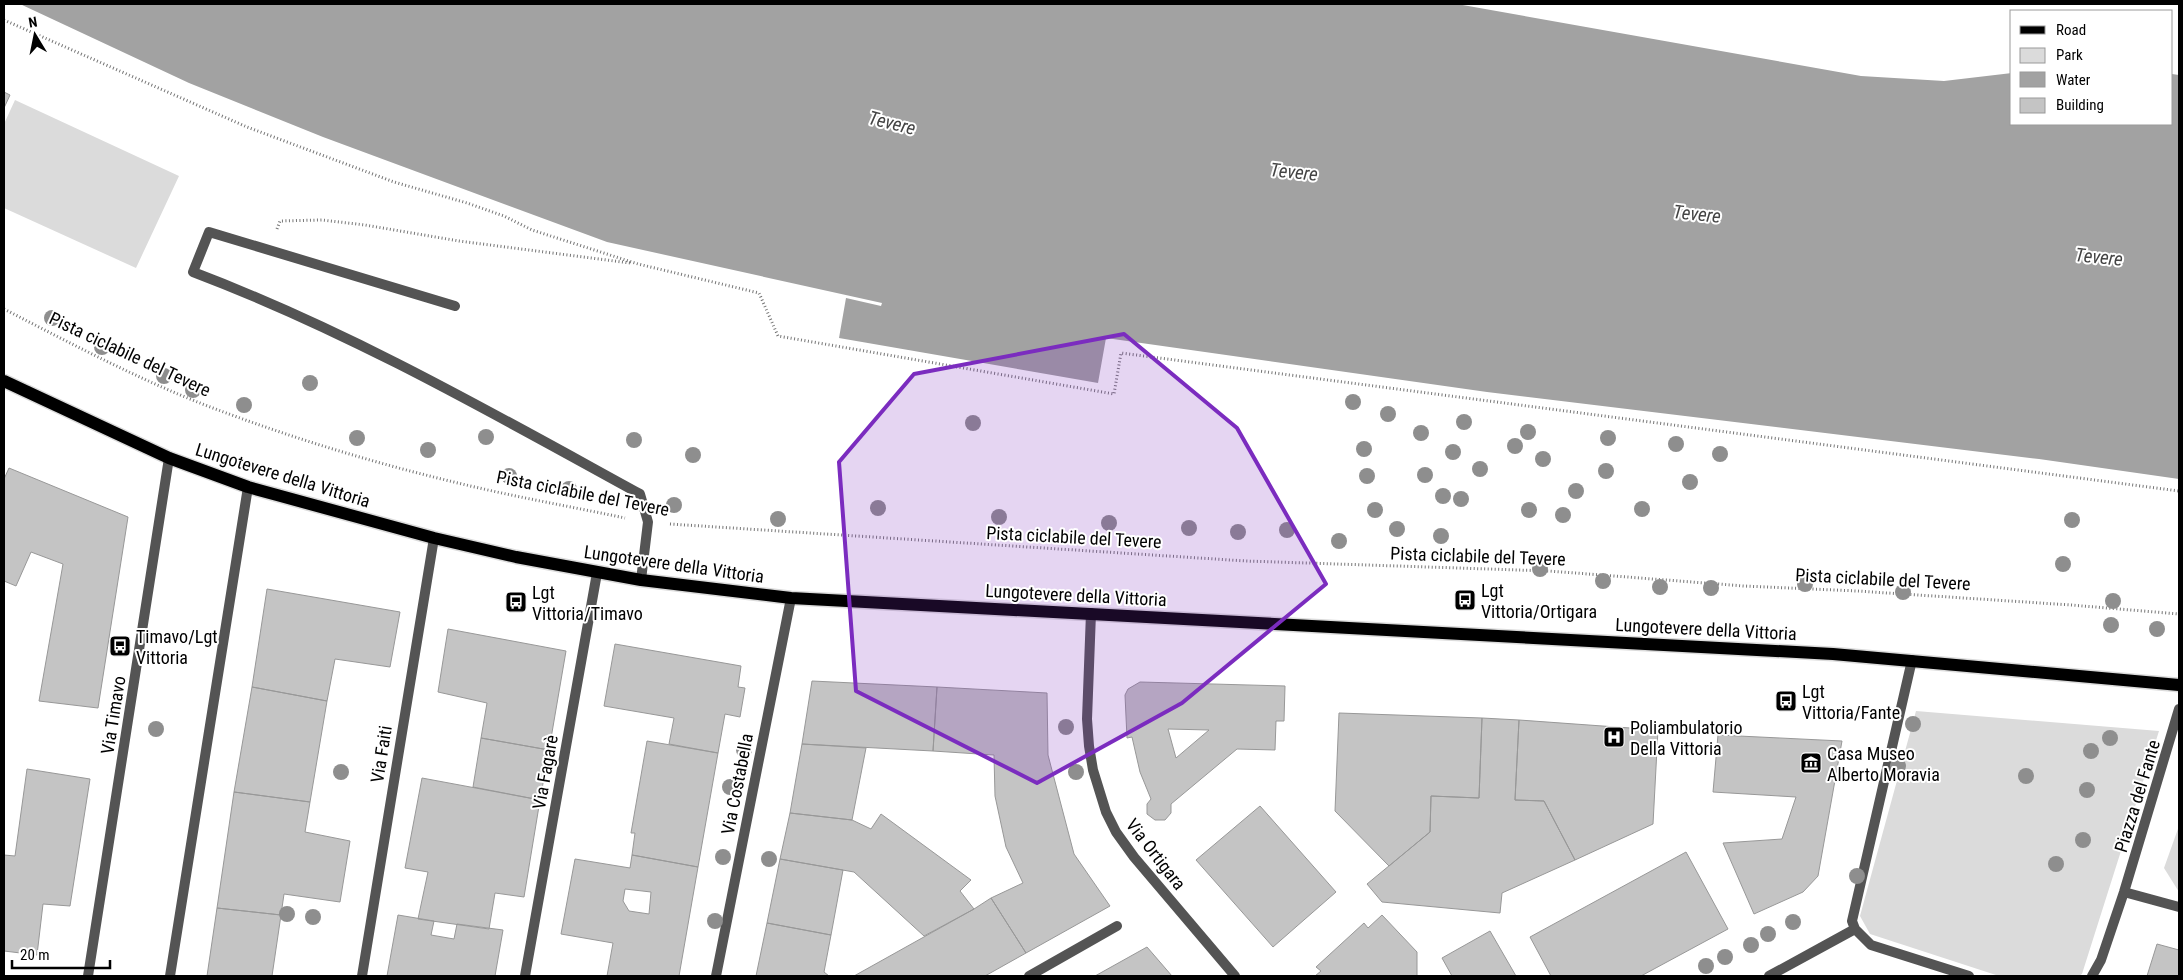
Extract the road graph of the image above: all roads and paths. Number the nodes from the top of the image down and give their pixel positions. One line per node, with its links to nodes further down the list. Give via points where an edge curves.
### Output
1 (4, 20): 3 (path, via 248,127 394,182 467,203 532,230)
2 (268, 250): 3 (path, via 280,221 322,220); 4 (street); 10 (street, via 209,232 193,272 241,290 422,374 640,494)
3 (638, 264): 9 (path, via 759,294 778,336 1114,394 1120,353)
4 (454, 306)
5 (4, 309): 10 (path, Pista ciclabile del Tevere, via 128,373 206,405 362,457 456,483)
6 (4, 381): 7 (main road, Lungotevere della Vittoria)
7 (169, 458): 8 (main road, Lungotevere della Vittoria); 24 (street, Via Timavo)
8 (248, 487): 11 (main road, Lungotevere della Vittoria); 25 (street)
9 (2179, 491)
10 (648, 522): 13 (street); 16 (path, Pista ciclabile del Tevere, via 1246,561 1549,571)
11 (434, 538): 12 (main road, Lungotevere della Vittoria); 26 (street, Via Faiti)
12 (597, 573): 13 (main road, Lungotevere della Vittoria); 27 (street, Via Fagarè)
13 (641, 580): 14 (main road, Lungotevere della Vittoria)
14 (791, 598): 15 (main road, Lungotevere della Vittoria); 28 (street, Via Costabella)
15 (1092, 614): 17 (main road, Lungotevere della Vittoria); 30 (street, Via Ortigara, via 1088,746 1106,812 1134,857)
16 (2179, 614)
17 (1912, 660): 18 (main road, Lungotevere della Vittoria); 23 (street, via 1854,904 1852,921)
18 (2179, 685)
19 (2179, 709): 20 (street, Piazza del Fante)
20 (2124, 892): 21 (street); 33 (street, Piazza del Fante, via 2101,960)
21 (2179, 907)
22 (1117, 926): 29 (street)
23 (1855, 929): 31 (street); 32 (street, via 1881,949)
24 (88, 976)
25 (170, 976)
26 (362, 976)
27 (525, 976)
28 (716, 976)
29 (1029, 976)
30 (1235, 976)
31 (1769, 976)
32 (1969, 976)
33 (2092, 976)

